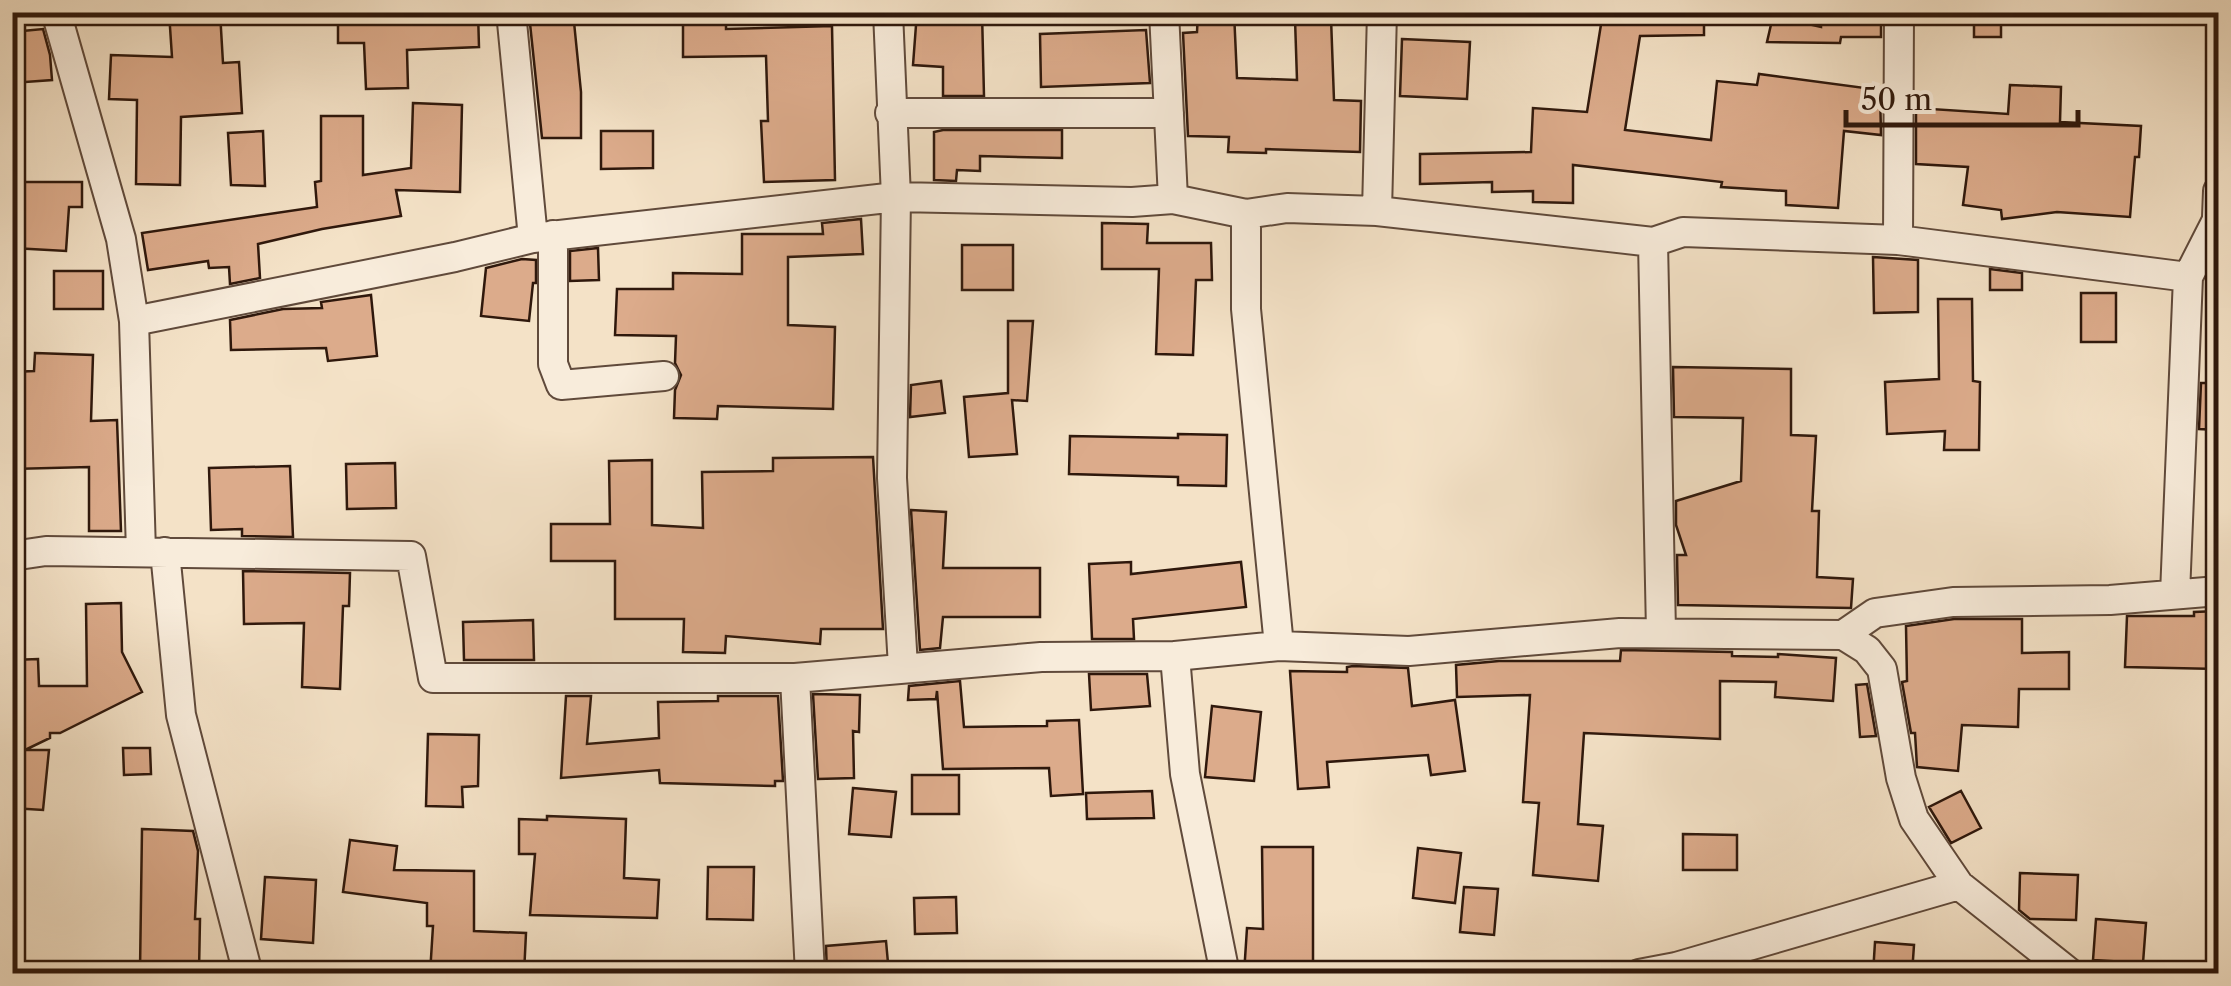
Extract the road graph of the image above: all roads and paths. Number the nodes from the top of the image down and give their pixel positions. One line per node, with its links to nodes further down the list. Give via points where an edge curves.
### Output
1 (56, 12): 18 (street, via 121,239)
2 (511, 12): 14 (street)
3 (888, 12): 8 (street)
4 (1164, 12): 7 (street)
5 (1382, 12): 12 (street)
6 (1899, 12): 15 (street)
7 (1169, 113): 8 (street); 10 (street)
8 (890, 114): 9 (street)
9 (896, 197): 10 (street); 14 (street); 28 (street, via 892,478)
10 (1173, 199): 13 (street)
11 (2218, 209): 17 (street)
12 (1377, 211): 13 (street, via 1287,208); 16 (street)
13 (1246, 214): 26 (street, via 1246,308)
14 (543, 237): 18 (street); 19 (street, via 553,364 561,385)
15 (1898, 240): 16 (street, via 1683,232); 17 (street)
16 (1653, 242): 24 (street)
17 (2188, 276): 23 (street)
18 (134, 321): 20 (street)
19 (664, 376)
20 (153, 552): 21 (street); 29 (street, via 411,556 432,678); 32 (street, via 181,715)
21 (12, 556)
22 (2218, 591): 23 (street)
23 (2174, 594): 25 (street, via 1953,602 1875,613)
24 (1661, 632): 25 (street); 26 (street, via 1408,651)
25 (1842, 635): 30 (street, via 1868,650 1882,669 1914,819)
26 (1280, 646): 27 (street)
27 (1175, 656): 28 (street); 34 (street, via 1185,774)
28 (904, 667): 29 (street)
29 (795, 678): 33 (street)
30 (1958, 885): 31 (street); 36 (street)
31 (1677, 970): 35 (street)
32 (248, 974)
33 (810, 974)
34 (1225, 974)
35 (1640, 974)
36 (2071, 974)

